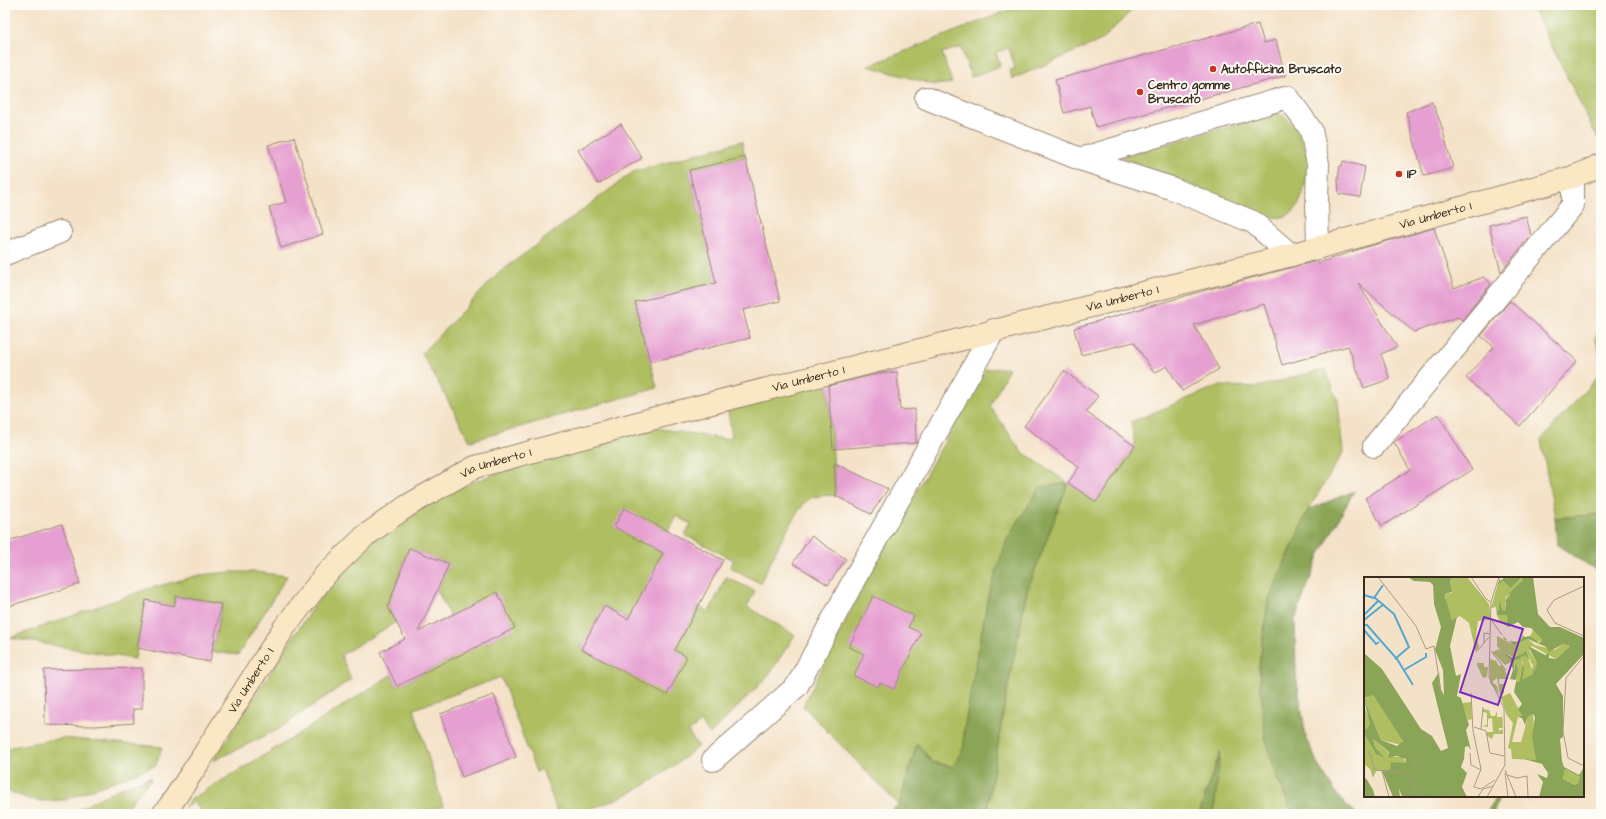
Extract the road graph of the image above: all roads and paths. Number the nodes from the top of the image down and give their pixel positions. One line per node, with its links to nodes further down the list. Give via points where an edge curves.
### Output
1 (926, 98): 2 (street)
2 (1080, 159): 6 (street, via 1288,97 1311,130 1318,164); 8 (street, via 1172,188 1253,222)
3 (1601, 165): 4 (main road, Via Umberto I)
4 (1573, 177): 6 (main road, Via Umberto I); 10 (street, via 1573,205)
5 (60, 232): 7 (street)
6 (1318, 248): 8 (main road, Via Umberto I)
7 (5, 254)
8 (1291, 255): 9 (main road, Via Umberto I)
9 (994, 330): 11 (street, via 797,686); 12 (main road, Via Umberto I, via 475,467 407,506 365,536 325,575 284,628)
10 (1374, 446)
11 (713, 760)
12 (163, 814)

